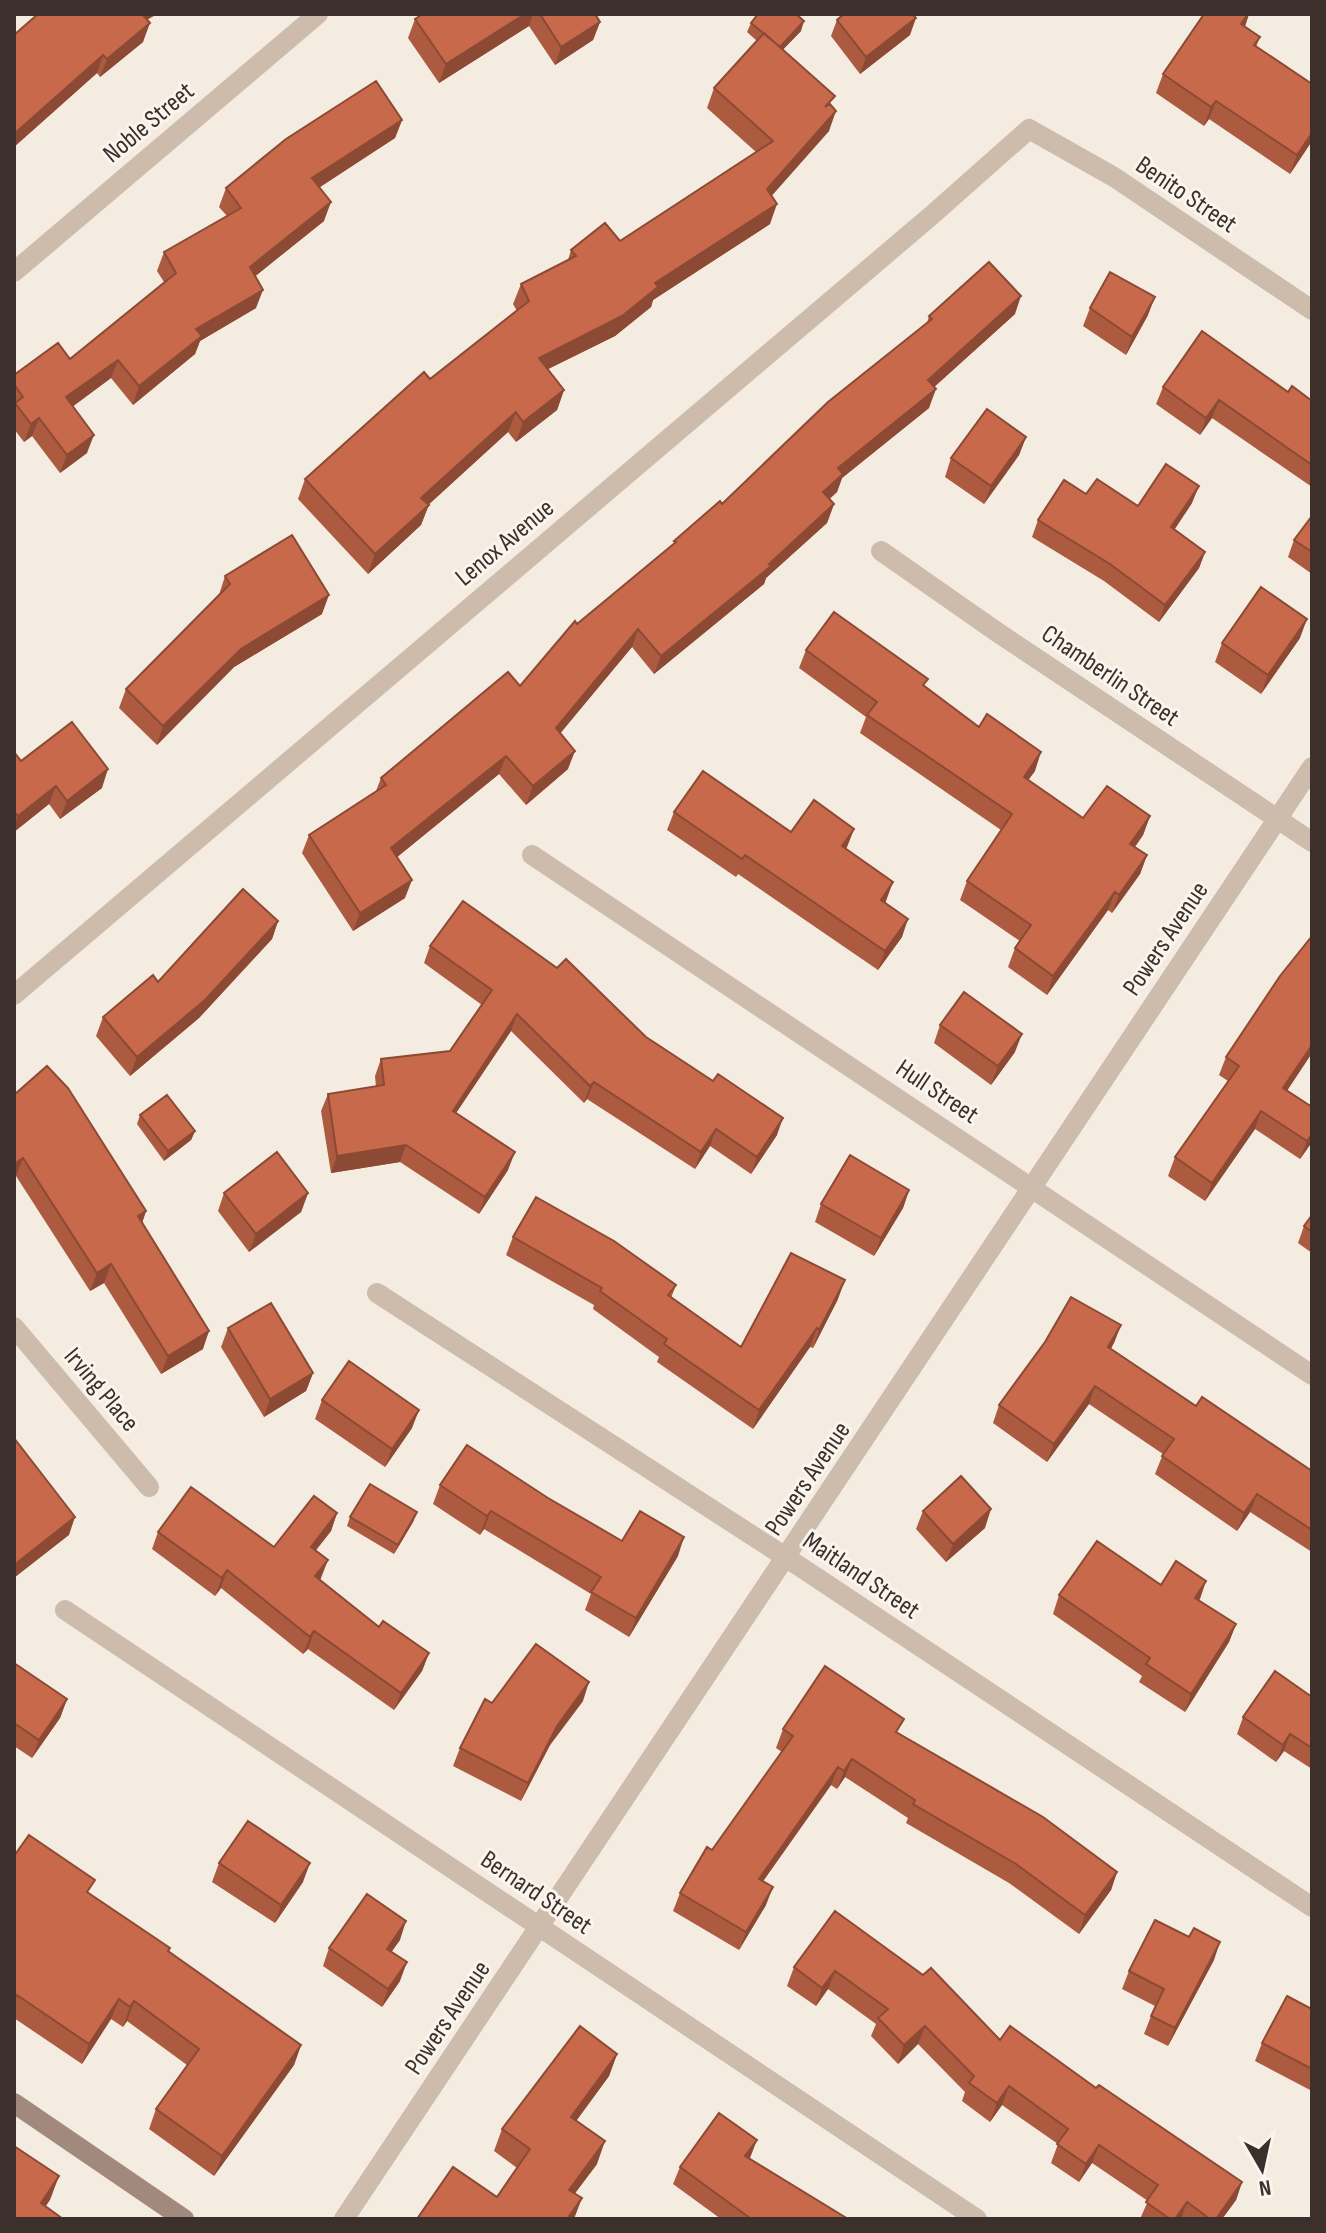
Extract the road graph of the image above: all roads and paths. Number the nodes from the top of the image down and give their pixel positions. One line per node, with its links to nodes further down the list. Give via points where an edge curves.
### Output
1 (318, 14): 3 (street, Noble Street)
2 (1029, 129): 4 (street, Benito Street, via 1114,177); 10 (street, Lenox Avenue)
3 (14, 272)
4 (1312, 310)
5 (881, 551): 7 (street, Chamberlin Street)
6 (1312, 767): 7 (street, Powers Avenue)
7 (1277, 819): 8 (street, Chamberlin Street); 11 (street, Powers Avenue)
8 (1312, 842)
9 (532, 855): 11 (street, Hull Street)
10 (14, 995)
11 (1033, 1187): 14 (street, Hull Street); 16 (street, Powers Avenue)
12 (377, 1293): 16 (street, Maitland Street)
13 (14, 1327): 15 (street, Irving Place)
14 (1312, 1375)
15 (149, 1487)
16 (787, 1558): 18 (street, Maitland Street); 19 (street, Powers Avenue)
17 (65, 1610): 19 (street, Bernard Street)
18 (1312, 1907)
19 (540, 1927): 22 (street, Powers Avenue); 23 (street, Bernard Street)
20 (14, 2103): 21 (street)
21 (184, 2219)
22 (344, 2219)
23 (977, 2219)

